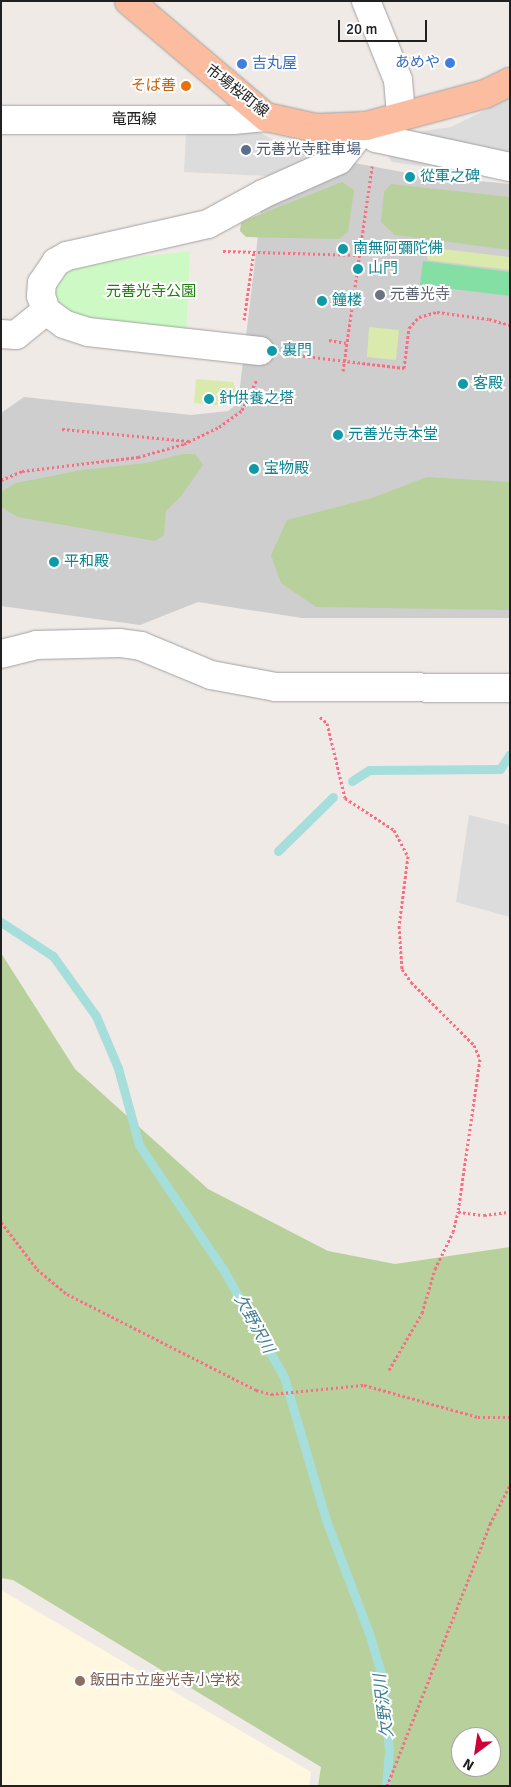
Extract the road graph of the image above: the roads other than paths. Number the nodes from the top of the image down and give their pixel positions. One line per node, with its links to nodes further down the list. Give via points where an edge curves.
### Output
1 (129, 1): 5 (main road, 市場桜町線)
2 (366, 1): 4 (street, via 398,80)
3 (510, 82): 4 (main road, 市場桜町線, via 485,94)
4 (401, 116): 7 (main road, 市場桜町線)
5 (266, 117): 6 (street, 竜西線, via 233,120); 7 (main road, 市場桜町線, via 316,128)
6 (1, 120)
7 (371, 132): 8 (street); 9 (street, via 339,160 263,194 208,224 67,256 56,262 42,283 41,296)
8 (510, 167)
9 (46, 311): 10 (street, via 16,335); 11 (street, via 64,324 88,332)
10 (1, 334)
11 (250, 350)
12 (1, 654): 13 (street, via 36,645 120,643 140,646 211,675 279,687)
13 (510, 688)

